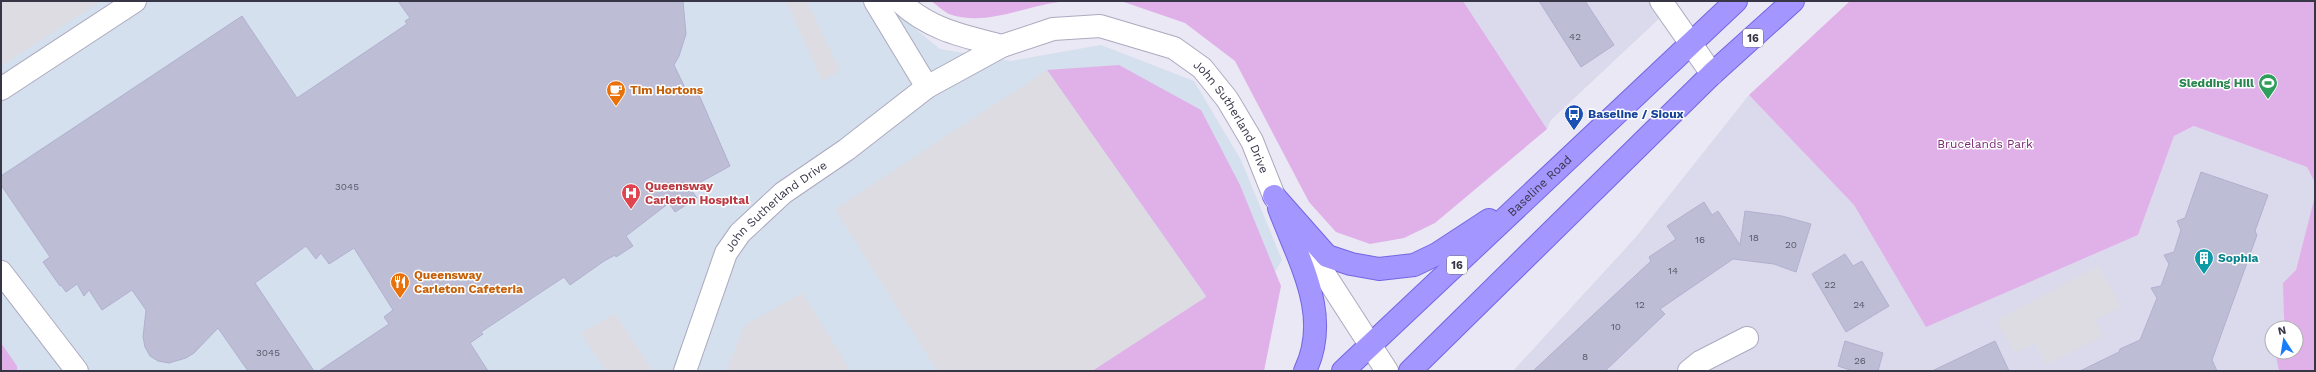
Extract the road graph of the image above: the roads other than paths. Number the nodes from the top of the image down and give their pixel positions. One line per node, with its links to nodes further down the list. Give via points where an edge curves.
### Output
1 (135, 1): 11 (street)
2 (875, 1): 10 (street)
3 (899, 1): 8 (street, via 913,14 946,31)
4 (1661, 1): 7 (street)
5 (1736, 1): 7 (main road, Baseline Road / 16)
6 (1793, 1): 9 (main road, 16)
7 (1690, 44): 9 (street); 12 (main road, Baseline Road / 16)
8 (1002, 46): 10 (street, John Sutherland Drive); 13 (street, John Sutherland Drive, via 1053,29 1100,26 1174,48 1202,68 1228,99 1252,141)
9 (1712, 74): 22 (main road, 16)
10 (927, 87): 18 (street, John Sutherland Drive, via 846,150 783,194 740,233 726,253)
11 (1, 89)
12 (1543, 183): 13 (main road, via 1437,254 1414,265 1386,269 1351,264 1327,256); 16 (main road, Baseline Road / 16)
13 (1274, 196): 16 (street, John Sutherland Drive); 19 (main road, via 1314,299 1317,321 1311,358)
14 (1, 272): 17 (street)
15 (1747, 338): 23 (street, via 1700,362)
16 (1370, 346): 20 (main road, Baseline Road / 16); 21 (street, John Sutherland Drive)
17 (77, 371)
18 (685, 371)
19 (1305, 371)
20 (1343, 371)
21 (1387, 371)
22 (1410, 371)
23 (1690, 371)

